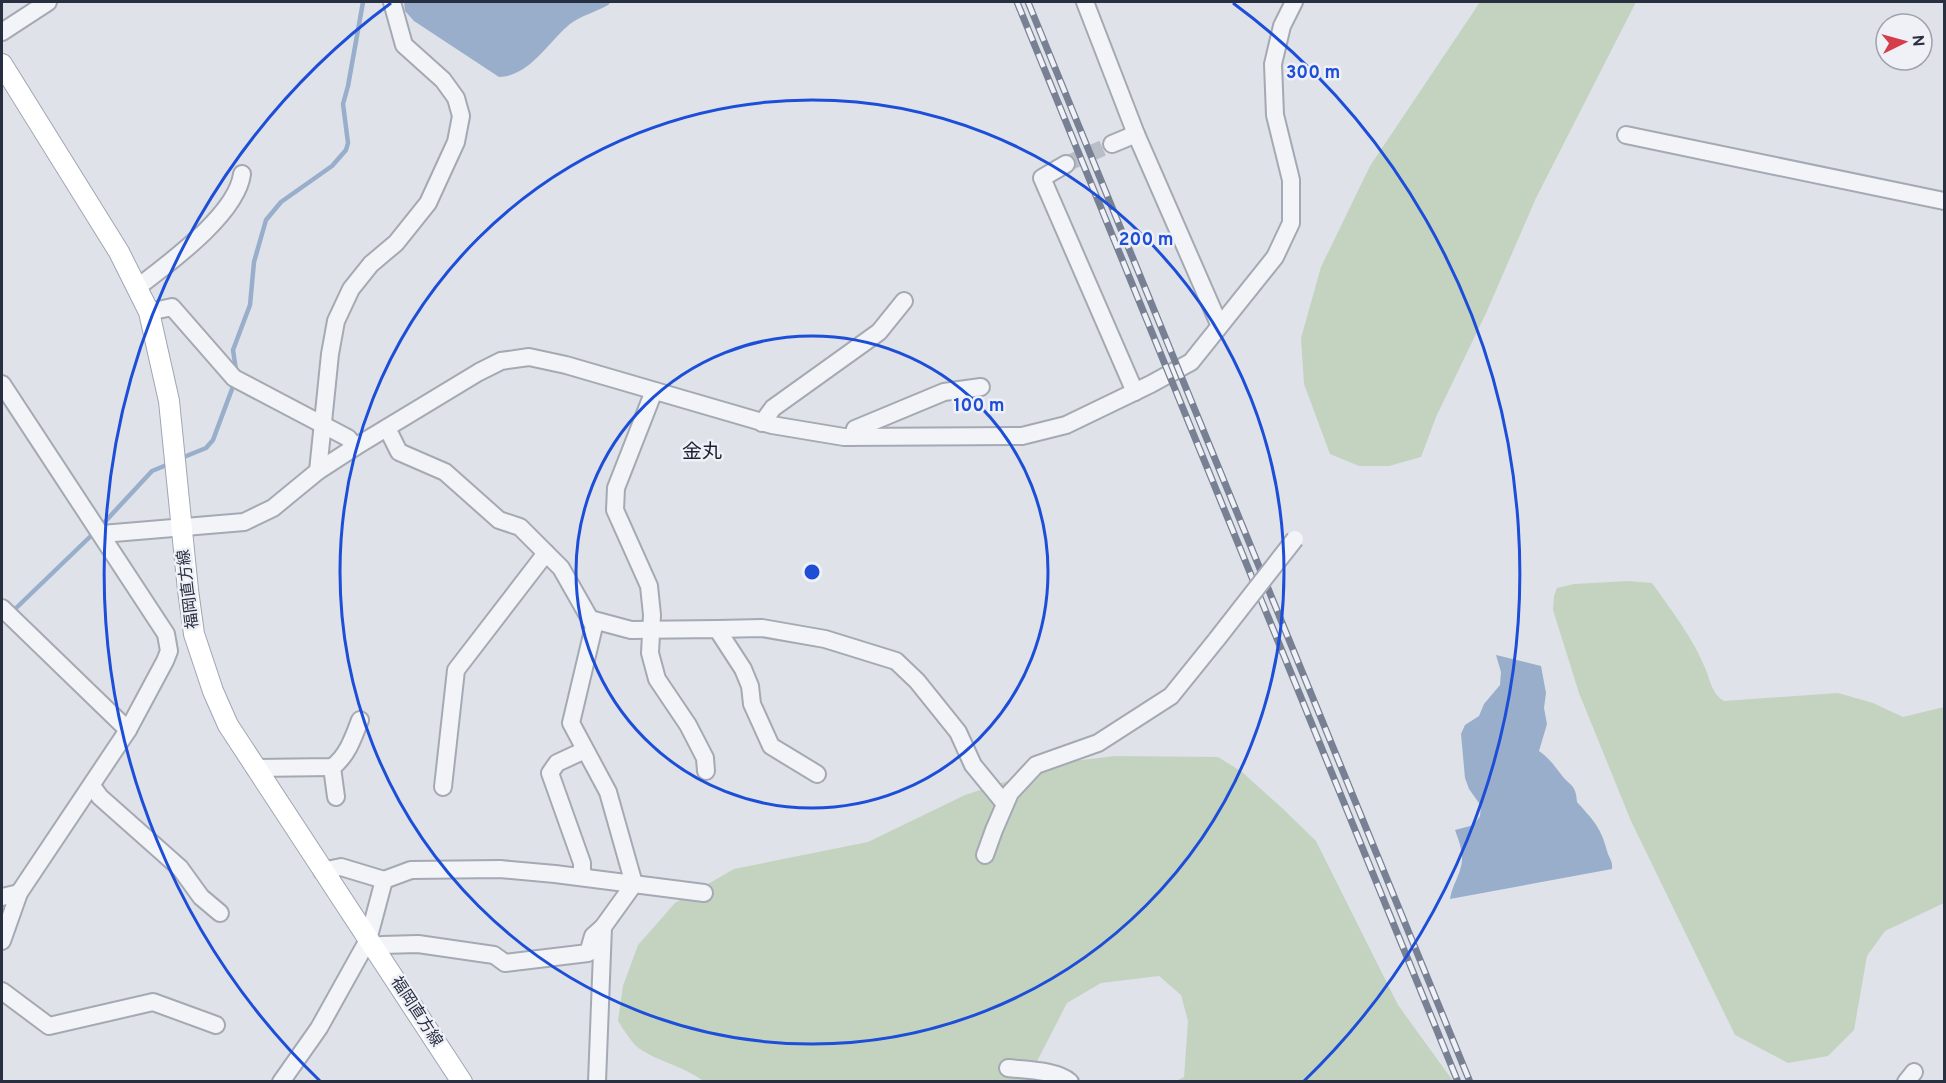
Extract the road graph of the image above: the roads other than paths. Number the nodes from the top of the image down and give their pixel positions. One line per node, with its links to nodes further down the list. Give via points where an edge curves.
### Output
1 (48, 2): 5 (street)
2 (392, 2): 22 (street, via 404,45 443,80 456,98 460,116 456,142 428,203 396,243 351,288 336,321)
3 (1085, 2): 7 (street)
4 (1294, 2): 16 (street, via 1282,26 1273,64 1275,115 1291,180 1291,224 1275,257)
5 (2, 32)
6 (2, 64): 13 (main road, 福岡直方線)
7 (1136, 134): 9 (street); 16 (street)
8 (1626, 135): 12 (street)
9 (1112, 144)
10 (1066, 164): 20 (street, via 1042,178)
11 (242, 174): 13 (street, via 237,193 207,230)
12 (1944, 201)
13 (138, 287): 15 (main road, 福岡直方線)
14 (904, 301): 21 (street, via 879,332 773,408)
15 (149, 312): 22 (street, via 172,307 234,378); 27 (main road, 福岡直方線, via 169,401)
16 (1219, 324): 20 (street, via 1191,362)
17 (2, 384): 28 (street)
18 (981, 387): 24 (street, via 944,392 855,429)
19 (654, 391): 21 (street); 23 (street, via 529,357 501,361); 33 (street, via 618,481 615,510 649,586)
20 (1135, 392): 24 (street, via 1066,425 1022,436)
21 (762, 423): 24 (street)
22 (322, 424): 25 (street, via 348,438); 26 (street)
23 (387, 428): 25 (street); 30 (street, via 399,452 445,472 499,520 520,527)
24 (853, 437)
25 (355, 447): 26 (street)
26 (318, 471): 27 (street, via 273,508 244,522)
27 (183, 528): 28 (street); 39 (main road, 福岡直方線, via 194,634 228,725)
28 (102, 534): 36 (street, via 166,634 169,651)
29 (1295, 539): 45 (street, bridge, via 1171,696 1098,743 1036,765)
30 (546, 553): 32 (street, via 561,568); 43 (street, via 456,670)
31 (2, 608): 36 (street)
32 (590, 619): 33 (street, via 632,630); 37 (street, via 594,626 571,723)
33 (651, 629): 34 (street); 40 (street, via 650,653 657,679 688,725 705,758)
34 (717, 629): 41 (street, via 743,669 752,704 771,746); 45 (street, via 762,628 825,639 896,661 958,732 973,765)
35 (360, 720): 38 (street, via 340,762)
36 (128, 730): 42 (street)
37 (585, 750): 48 (street, via 557,763 550,773 582,863); 50 (street, via 608,792)
38 (332, 767): 39 (street); 44 (street)
39 (255, 768): 47 (main road, 福岡直方線)
40 (706, 771)
41 (817, 774)
42 (92, 786): 51 (street); 54 (street, via 180,868 201,897)
43 (443, 787)
44 (336, 797)
45 (1005, 804): 46 (street)
46 (985, 855)
47 (322, 871): 49 (street, via 341,867); 57 (main road, 福岡直方線)
48 (582, 877): 49 (street, via 500,869 411,870); 50 (street)
49 (384, 880): 57 (street)
50 (634, 884): 52 (street); 55 (street)
51 (19, 893): 53 (street); 56 (street)
52 (704, 893)
53 (2, 897)
54 (220, 913)
55 (603, 927): 57 (street, via 593,936 588,953 505,963 494,955 418,944); 63 (street)
56 (2, 941)
57 (371, 945): 61 (street); 62 (main road, 福岡直方線)
58 (2, 991): 59 (street, via 49,1026 153,1002)
59 (216, 1025)
60 (1008, 1068): 64 (street, via 1040,1072)
61 (281, 1082)
62 (462, 1082)
63 (597, 1082)
64 (1070, 1082)

